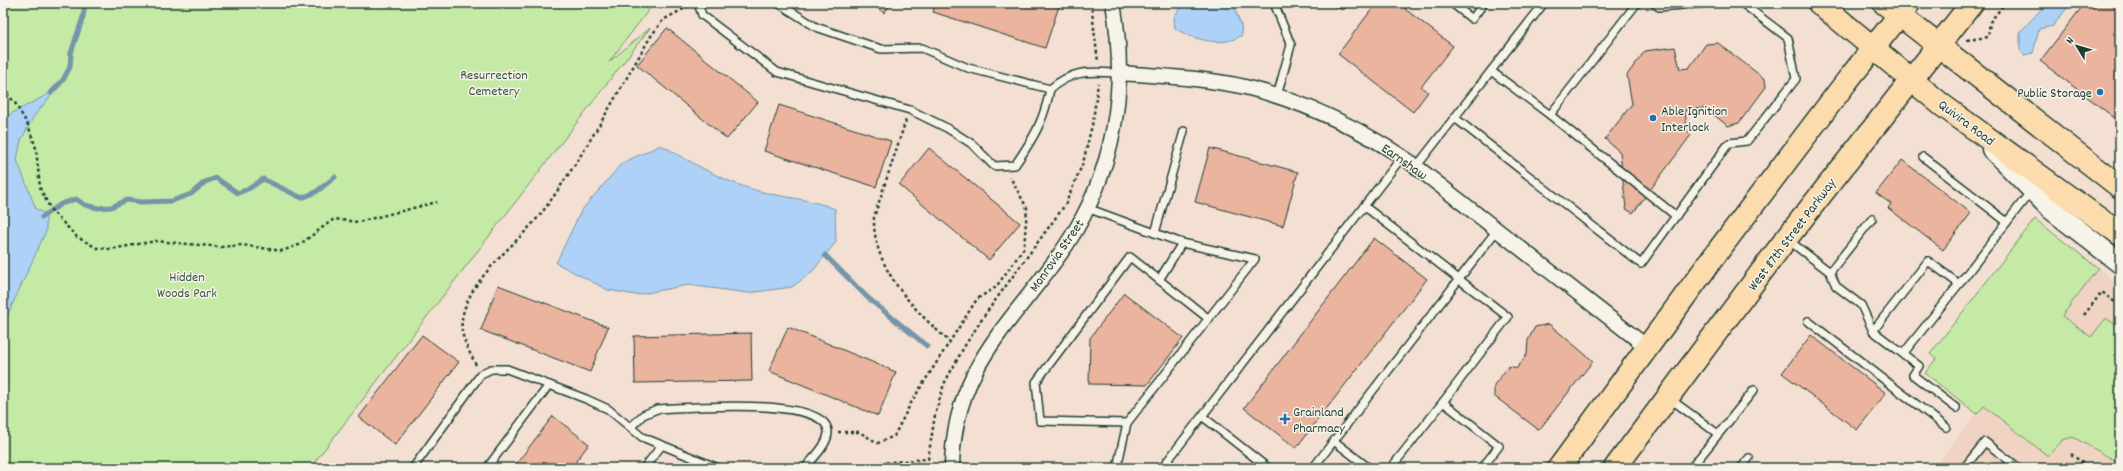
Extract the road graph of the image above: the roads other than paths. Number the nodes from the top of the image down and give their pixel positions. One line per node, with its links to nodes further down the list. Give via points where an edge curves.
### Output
1 (698, 3): 22 (lane, via 702,15 778,72 910,110 947,128 972,144 994,166 1015,165 1033,140 1046,111)
2 (778, 3): 16 (lane)
3 (790, 3): 16 (lane)
4 (1113, 3): 20 (street, Monrovia Street, via 1119,36)
5 (1274, 3): 23 (lane, via 1291,45)
6 (1452, 3): 7 (lane, via 1472,19)
7 (1484, 3)
8 (1543, 3): 19 (lane)
9 (1637, 3): 24 (lane)
10 (1654, 3): 11 (lane, via 1659,7)
11 (1707, 3)
12 (1742, 3): 35 (lane, via 1788,38 1796,79 1747,141 1729,143)
13 (1820, 3): 18 (main road, Quivira Road)
14 (1972, 3): 17 (main road, West 87th Street Parkway)
15 (1898, 7): 17 (main road); 18 (main road)
16 (785, 9): 22 (lane, via 816,27 881,48 922,48 968,68)
17 (1939, 45): 21 (main road, West 87th Street Parkway); 31 (main road)
18 (1873, 47): 21 (main road, Quivira Road); 51 (main road)
19 (1491, 71): 24 (lane); 25 (lane)
20 (1119, 73): 22 (lane, via 1081,72 1063,78); 23 (street, Earnshaw, via 1198,80 1244,87); 34 (street, Monrovia Street, via 1118,103 1112,136 1100,179)
21 (1912, 79): 26 (main road, Quivira Road); 41 (main road, West 87th Street Parkway)
22 (1050, 89)
23 (1277, 96): 28 (street, Earnshaw, via 1330,116)
24 (1550, 115): 35 (lane)
25 (1455, 118): 30 (lane); 35 (lane, via 1641,264)
26 (1962, 120): 32 (main road); 40 (main road, Quivira Road)
27 (1184, 131): 39 (lane)
28 (1402, 157): 30 (street, Earnshaw); 33 (lane)
29 (1924, 157): 37 (lane)
30 (1416, 167): 38 (street, Earnshaw)
31 (2120, 187)
32 (2032, 190): 37 (lane); 43 (main road, via 2051,209)
33 (1364, 206): 45 (lane); 58 (lane)
34 (1087, 208): 39 (lane); 71 (street, Monrovia Street, via 1066,244 982,356 959,409)
35 (1676, 216)
36 (1872, 219): 44 (lane)
37 (2007, 222): 47 (lane)
38 (1497, 230): 45 (lane); 51 (street, Earnshaw)
39 (1155, 233): 42 (lane)
40 (2120, 234)
41 (1786, 239): 44 (lane); 55 (main road, West 87th Street Parkway)
42 (1182, 243): 46 (lane); 48 (lane, via 1255,259)
43 (2120, 263)
44 (1830, 272): 50 (lane, via 1836,286 1861,305)
45 (1459, 279): 56 (lane, via 1508,317); 63 (lane)
46 (1159, 280): 48 (lane); 59 (lane, via 1130,257 1036,382 1040,421)
47 (1959, 284): 50 (lane, via 1928,260); 52 (lane)
48 (1209, 319): 59 (lane)
49 (1808, 321): 61 (lane)
50 (1873, 331): 52 (lane)
51 (1647, 347): 79 (main road)
52 (1903, 354): 57 (lane, via 1919,366 1913,375)
53 (549, 384): 60 (lane, via 608,409); 66 (lane, via 506,368 491,368 481,374); 67 (lane)
54 (1754, 390): 62 (lane)
55 (1669, 398): 62 (lane); 80 (main road, West 87th Street Parkway)
56 (1443, 402): 77 (lane); 78 (lane, via 1499,446)
57 (1956, 408)
58 (1202, 416): 73 (lane); 74 (lane)
59 (1127, 423): 72 (lane)
60 (631, 427): 64 (lane, via 642,437); 70 (lane, via 643,415 657,409 770,406 797,410 817,416 825,423 828,432 826,442)
61 (1946, 427)
62 (1718, 434): 81 (lane)
63 (1334, 441): 75 (lane); 76 (lane)
64 (662, 445): 68 (lane); 69 (lane)
65 (1749, 458): 82 (lane)
66 (413, 468)
67 (487, 468)
68 (644, 468)
69 (718, 468)
70 (805, 468)
71 (952, 468)
72 (1117, 468)
73 (1162, 468)
74 (1268, 468)
75 (1313, 468)
76 (1369, 468)
77 (1391, 468)
78 (1482, 468)
79 (1559, 468)
80 (1615, 468)
81 (1691, 468)
82 (1741, 468)
83 (1964, 468): 84 (lane, via 1985,442)
84 (2019, 468)

